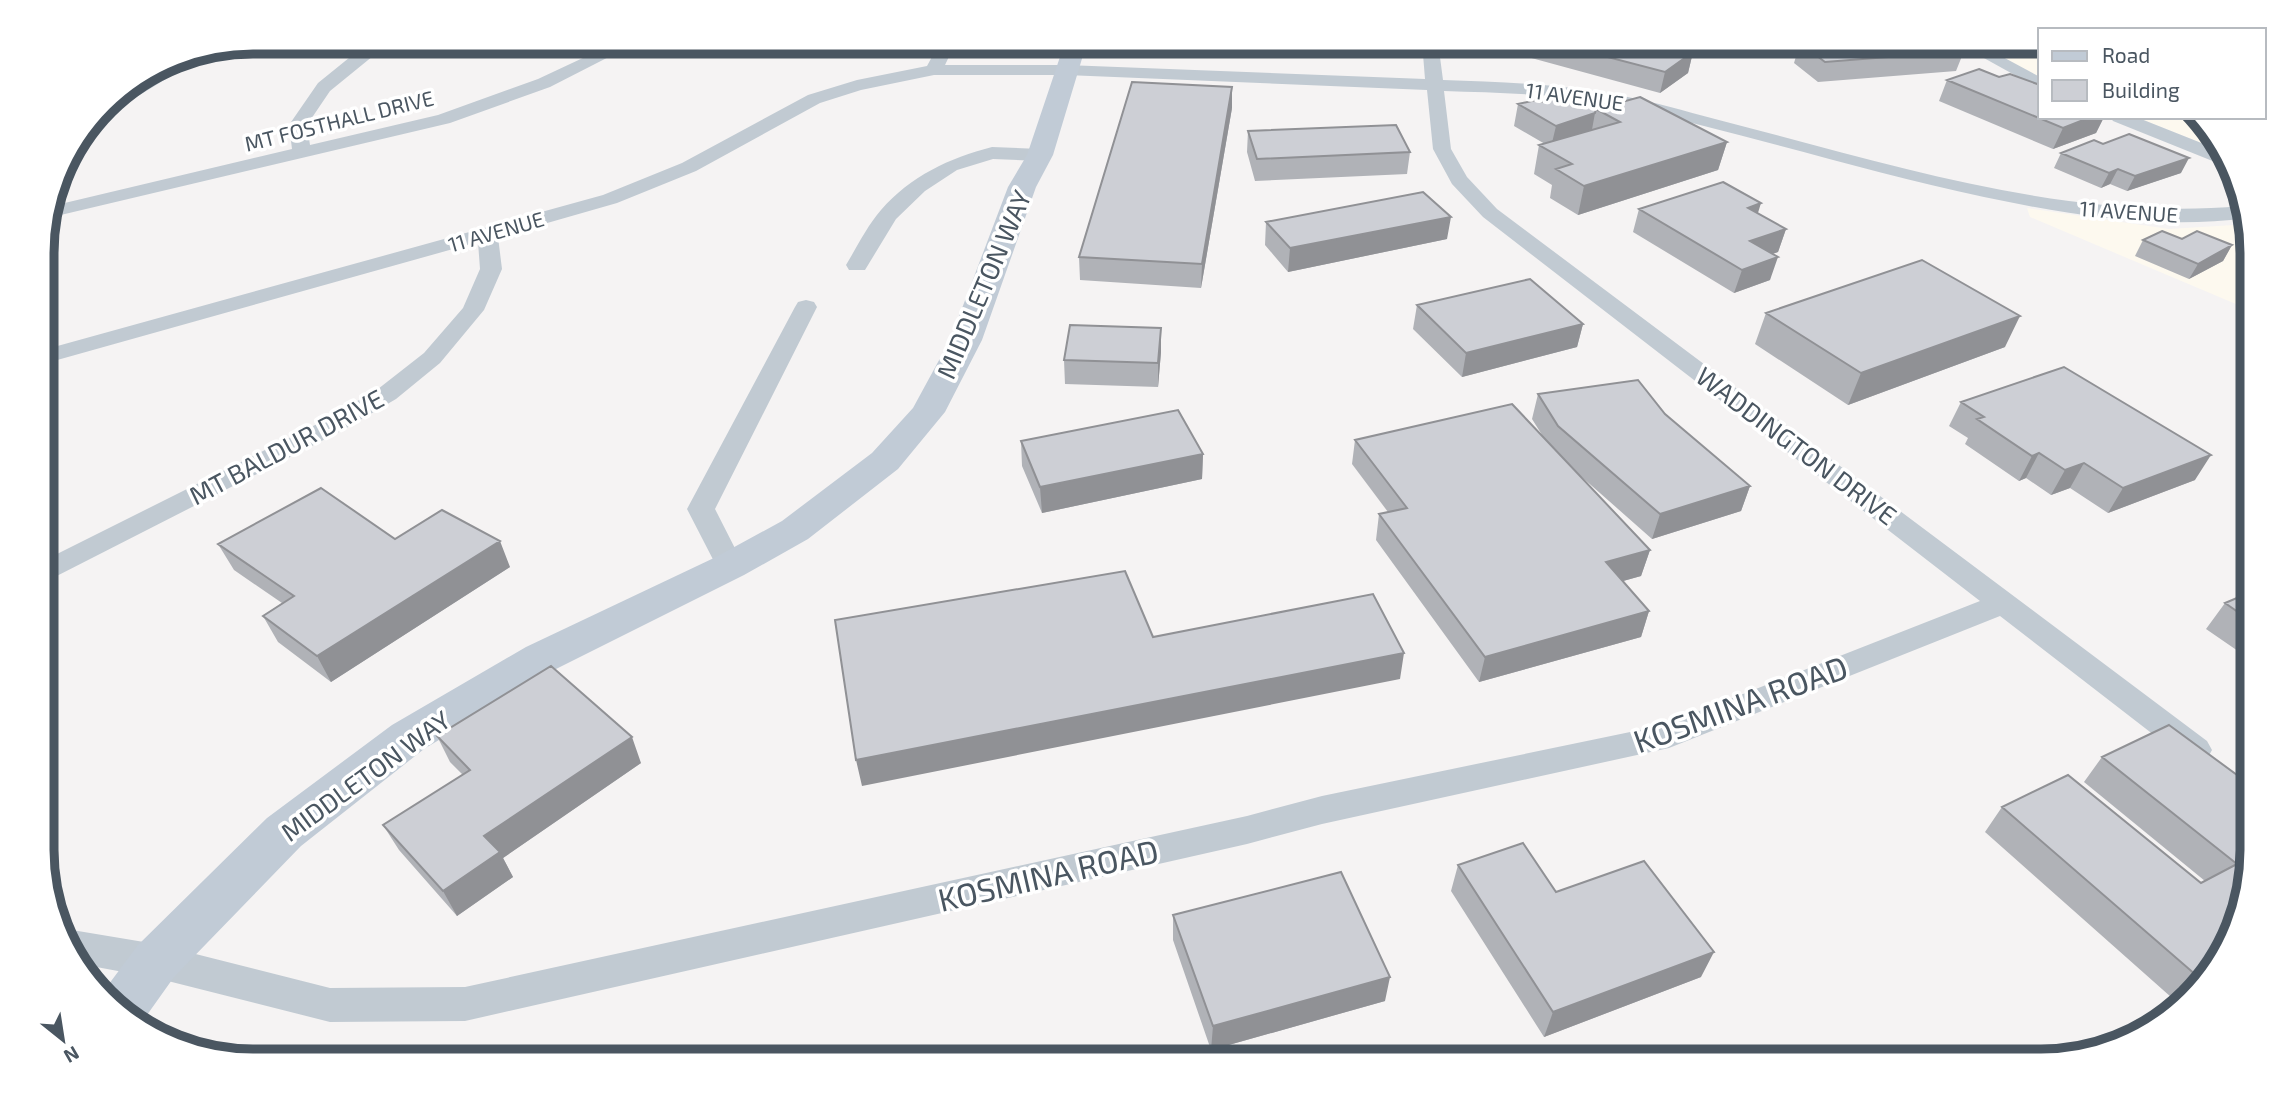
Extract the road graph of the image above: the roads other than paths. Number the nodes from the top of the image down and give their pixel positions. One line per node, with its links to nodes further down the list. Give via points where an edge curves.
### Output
1 (1432, 54): 10 (street, WADDINGTON DRIVE)
2 (1985, 54): 9 (street)
3 (363, 55): 12 (street, via 324,87 298,125)
4 (602, 55): 12 (street, MT FOSTHALL DRIVE, via 544,83 444,119)
5 (942, 55): 7 (street)
6 (1072, 55): 8 (street, MIDDLETON WAY)
7 (934, 70): 8 (street, 11 AVENUE); 17 (street, 11 AVENUE, via 857,85 814,99 689,167 610,199)
8 (1066, 70): 10 (street, 11 AVENUE); 14 (street, MIDDLETON WAY)
9 (2038, 83)
10 (1436, 84): 16 (street, 11 AVENUE, via 1534,89 1622,101 2030,201 2116,213); 23 (street, WADDINGTON DRIVE, via 1443,149 1459,180 1490,212)
11 (2124, 119): 13 (street)
12 (302, 153): 15 (street, MT FOSTHALL DRIVE)
13 (2213, 155)
14 (1040, 156): 18 (street, MIDDLETON WAY, via 992,153 950,166 888,215); 21 (street, MIDDLETON WAY, via 1023,187 966,340 928,412 885,461 795,530)
15 (59, 210)
16 (2235, 213)
17 (487, 233): 20 (street, 11 AVENUE); 22 (street, MT BALDUR DRIVE, via 491,270 474,310 432,358 387,394)
18 (857, 265)
19 (806, 307): 21 (street, via 701,509)
20 (55, 354)
21 (730, 566): 26 (street, MIDDLETON WAY, via 541,658 408,737 285,832)
22 (54, 567)
23 (2004, 603): 24 (street, WADDINGTON DRIVE); 26 (street, KOSMINA ROAD, via 1669,736 465,1004 330,1005)
24 (2220, 768)
25 (80, 947): 26 (street, KOSMINA ROAD)
26 (156, 961): 27 (street, MIDDLETON WAY)
27 (126, 1002)

